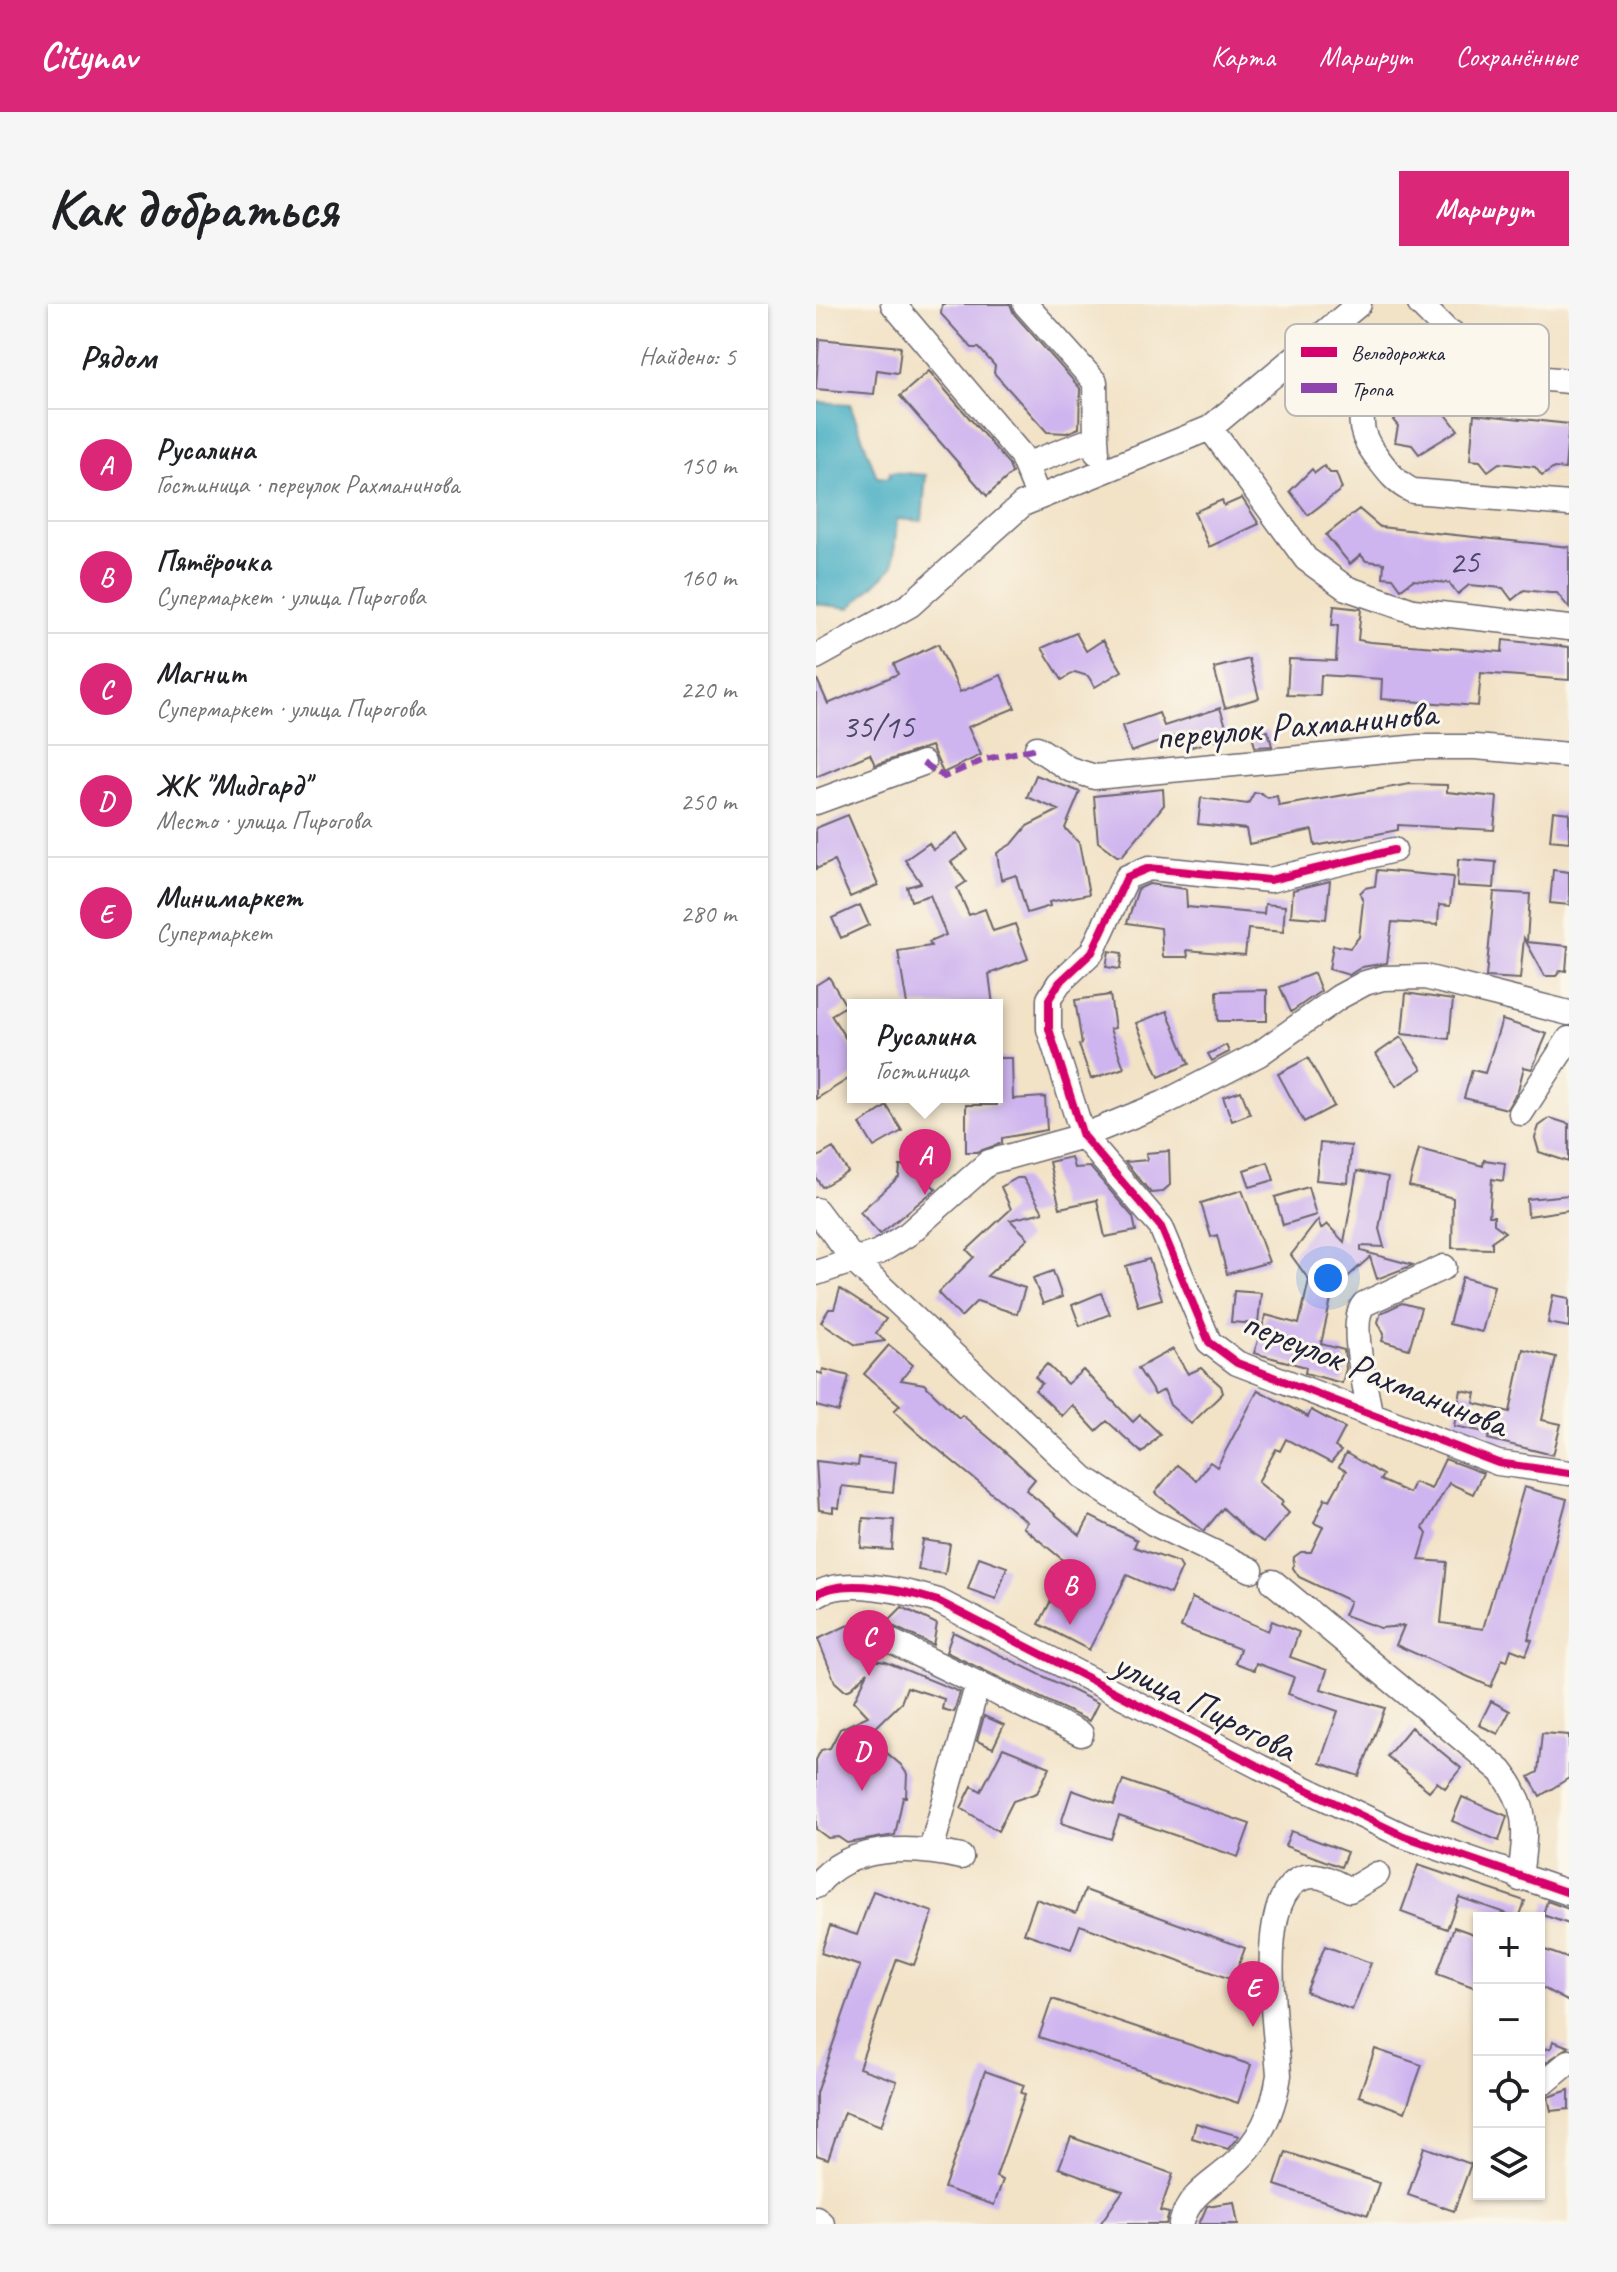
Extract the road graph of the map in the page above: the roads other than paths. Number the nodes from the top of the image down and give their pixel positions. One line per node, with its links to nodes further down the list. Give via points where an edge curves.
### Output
1 (1025, 304): 12 (street, via 1095,382)
2 (1359, 304): 5 (street)
3 (1420, 304): 6 (street)
4 (898, 305): 13 (street)
5 (1335, 324)
6 (1442, 324)
7 (1285, 366): 11 (street)
8 (1549, 379): 9 (street)
9 (1569, 381)
10 (1361, 416): 16 (street, via 1360,429 1370,448 1399,485 1413,491)
11 (1210, 428): 14 (street); 17 (street, via 1306,559 1346,588 1413,611)
12 (1096, 438): 13 (street); 14 (street)
13 (1028, 464): 15 (street)
14 (1098, 472): 15 (street)
15 (1038, 496): 18 (street, via 1008,516 910,605)
16 (1569, 504)
17 (1569, 628)
18 (816, 657)
19 (1037, 748): 20 (street, переулок Рахманинова, via 1069,769 1095,777 1419,747)
20 (1569, 755)
21 (923, 763): 22 (street)
22 (816, 802)
23 (1394, 850): 27 (street, переулок Рахманинова, via 1270,880 1149,868 1127,877 1092,952 1049,999 1049,1029)
24 (1569, 1013): 27 (street, via 1449,981 1383,978 1339,997 1259,1054 1164,1103)
25 (1569, 1039): 26 (street)
26 (1521, 1113)
27 (1083, 1136): 29 (street, via 989,1162 908,1234); 32 (street, переулок Рахманинова, via 1161,1227 1218,1352)
28 (816, 1210): 29 (street)
29 (855, 1262): 31 (street); 34 (street, via 1084,1478 1153,1523)
30 (1444, 1267): 32 (street, via 1359,1309)
31 (816, 1273)
32 (1370, 1413): 33 (street, переулок Рахманинова, via 1498,1463)
33 (1569, 1473)
34 (1251, 1570)
35 (1273, 1582): 43 (street, via 1501,1771 1523,1806)
36 (818, 1590): 43 (street, улица Пирогова, via 880,1588 938,1601 1273,1774 1404,1836)
37 (882, 1637): 38 (street)
38 (978, 1683): 39 (street); 40 (street)
39 (1081, 1734)
40 (931, 1850): 41 (street); 44 (street, via 853,1858 836,1865)
41 (961, 1857)
42 (1377, 1874): 50 (street, via 1350,1890 1318,1876 1305,1877 1283,1894 1272,1933 1279,2075 1270,2115 1237,2162 1193,2197)
43 (1520, 1879): 45 (street, улица Пирогова)
44 (816, 1886)
45 (1569, 1893)
46 (1569, 2062): 47 (street)
47 (1545, 2082)
48 (816, 2218): 49 (street)
49 (822, 2224)
50 (1181, 2224)

